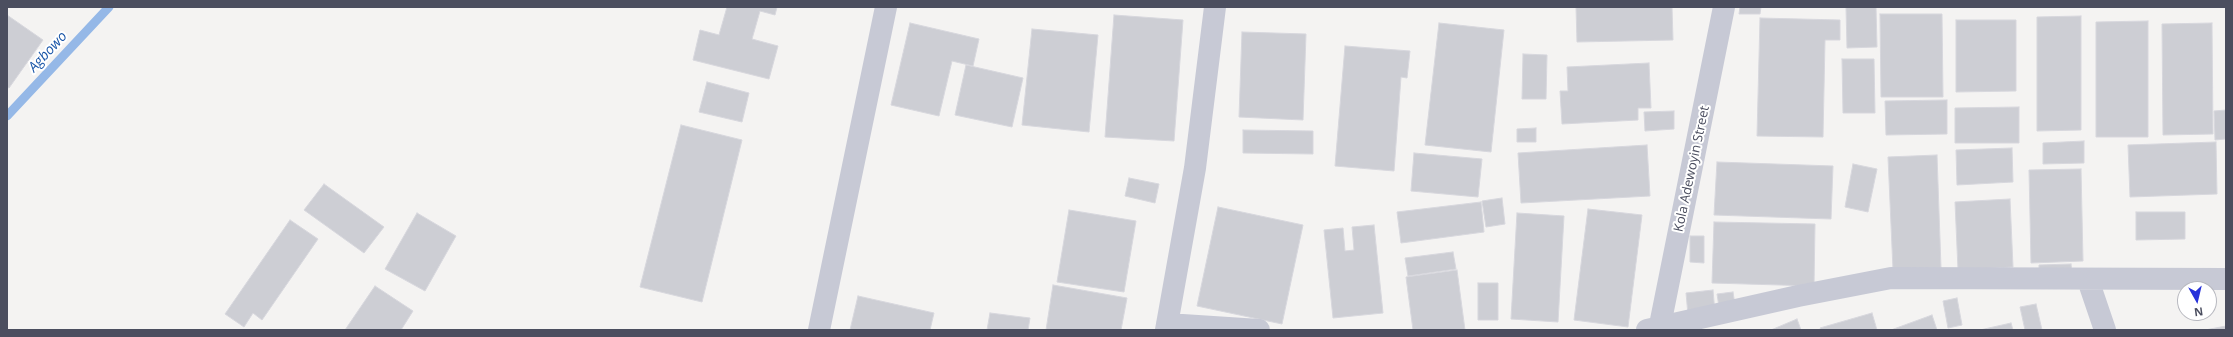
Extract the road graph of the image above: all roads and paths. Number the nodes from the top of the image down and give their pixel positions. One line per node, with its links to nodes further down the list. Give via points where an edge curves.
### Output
1 (886, 7): 7 (street)
2 (1215, 7): 6 (street, via 1195,168)
3 (1724, 7): 9 (street, Kola Adewoyin Street)
4 (2226, 279): 5 (street)
5 (2088, 280): 9 (street, via 1891,278 1798,296); 10 (street)
6 (1167, 327): 8 (street)
7 (819, 330)
8 (1260, 330)
9 (1655, 330)
10 (2105, 330)

